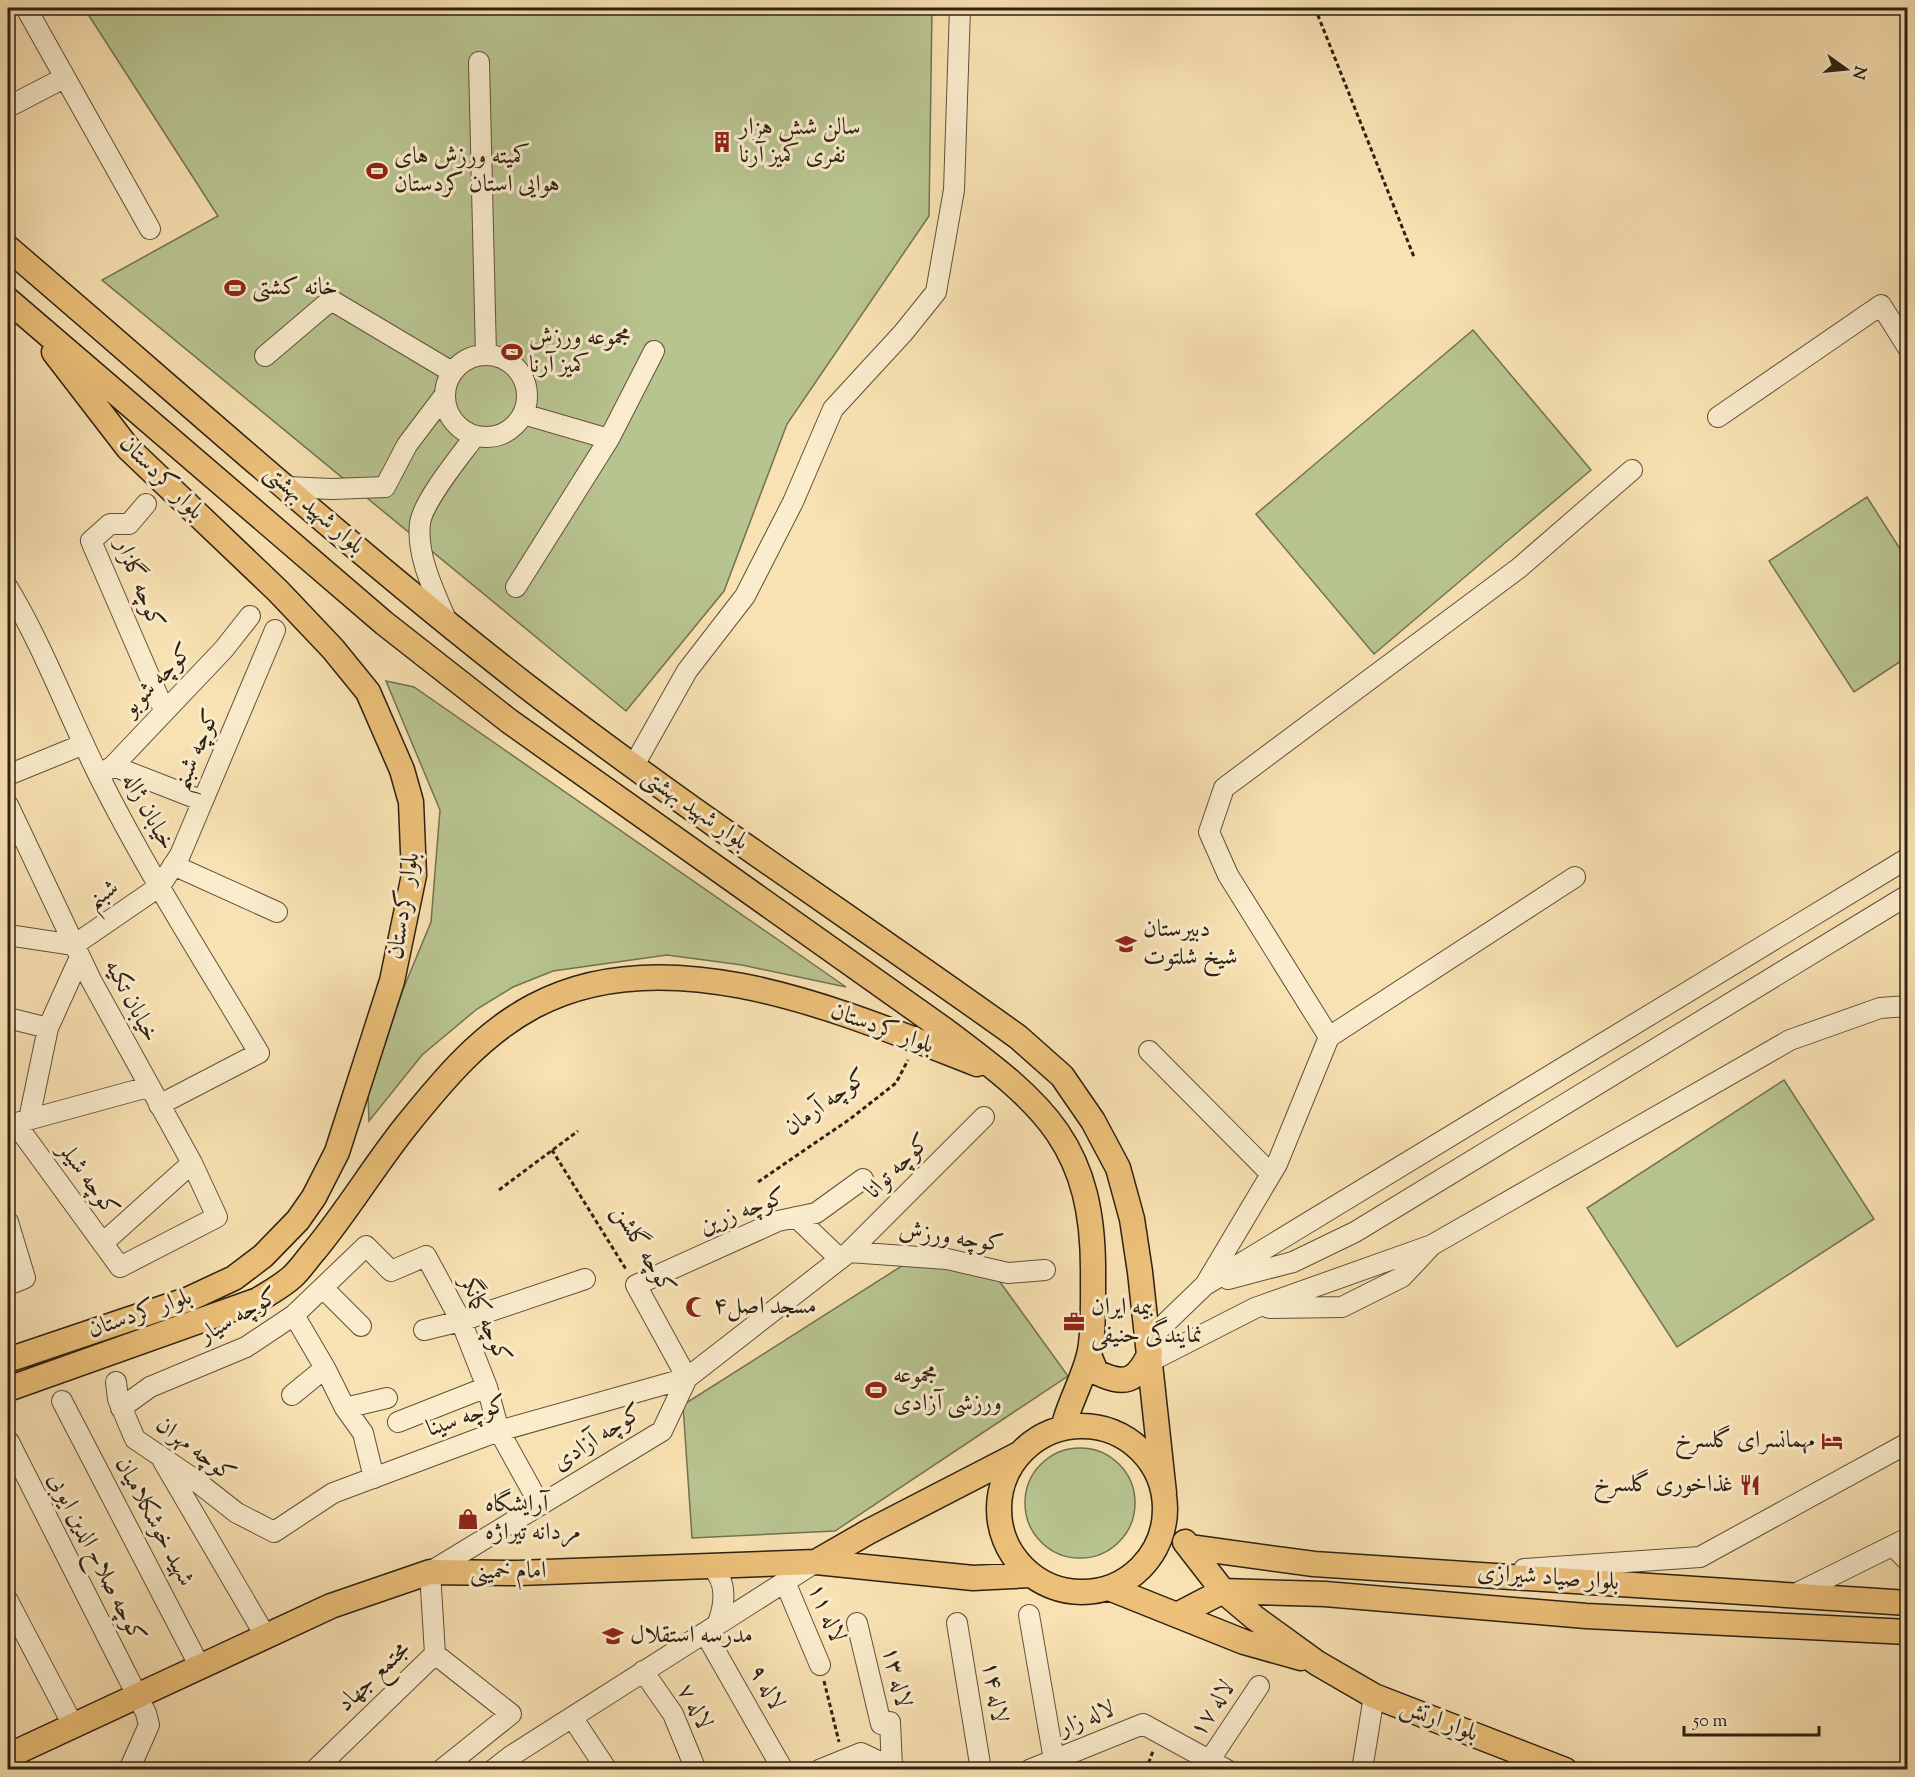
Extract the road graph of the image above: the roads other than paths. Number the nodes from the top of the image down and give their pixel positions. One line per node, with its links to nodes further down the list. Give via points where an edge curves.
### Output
1 (26, 8): 4 (street)
2 (960, 8): 29 (street, via 954,190 936,292 833,409 793,502 745,596 687,672)
3 (479, 62): 11 (street)
4 (64, 78): 5 (street); 6 (street)
5 (8, 106)
6 (150, 229)
7 (8, 248): 20 (main road, بلوار شهید بهشتی)
8 (16, 307): 47 (main road, بلوار شهید بهشتی, via 384,623 509,721); 75 (main road, بلوار کردستان, via 128,448 278,591 368,692 402,770 411,802 414,875 392,981 337,1152 298,1220 263,1256 234,1278 189,1299)
9 (1907, 345): 16 (street, via 1881,304)
10 (654, 351): 18 (street)
11 (486, 355): 13 (street, via 473,356); 15 (street, via 499,357 520,372 527,400)
12 (265, 356): 13 (street, via 331,300)
13 (452, 372): 14 (street)
14 (444, 396): 17 (street, via 453,421); 20 (street, via 407,445 385,487)
15 (523, 414): 17 (street, via 503,434); 18 (street)
16 (1718, 417)
17 (475, 436): 25 (street, via 442,479 420,522 424,567)
18 (609, 439): 22 (street)
19 (1632, 470): 45 (street, via 1519,568 1224,788 1209,832 1228,875)
20 (286, 487): 25 (main road, بلوار شهید بهشتی)
21 (146, 504): 27 (street, کوچه گلزار, via 129,524 110,524 91,542)
22 (516, 587)
23 (8, 588): 28 (street, خیابان ژاله, via 34,633)
24 (250, 616): 27 (street, کوچه شوبو, via 224,649)
25 (447, 622): 29 (main road, بلوار شهید بهشتی)
26 (275, 630): 32 (street, کوچه شبنم)
27 (164, 710): 30 (street, کوچه شوبو)
28 (84, 744): 30 (street, خیابان ژاله); 31 (street)
29 (633, 767): 73 (main road, بلوار شهید بهشتی, via 1010,1031 1062,1076 1093,1121 1118,1168 1132,1219)
30 (106, 771): 32 (street); 37 (street, خیابان ژاله)
31 (8, 775)
32 (203, 801): 35 (street, کوچه شبنم)
33 (8, 805): 41 (street, خیابان تکیه)
34 (1908, 858): 66 (street)
35 (173, 865): 37 (street, کوچه شبنم); 39 (street)
36 (1575, 877): 45 (street)
37 (160, 886): 41 (street, شبنم); 49 (street, خیابان ژاله, via 258,1053)
38 (1908, 895): 66 (street, via 1355,1232 1293,1262)
39 (277, 912)
40 (8, 935): 41 (street)
41 (77, 951): 44 (street); 48 (street, خیابان تکیه)
42 (1908, 1006): 58 (street, via 1880,1008 1790,1040)
43 (8, 1018): 44 (street)
44 (48, 1028): 51 (street)
45 (1329, 1037): 53 (street)
46 (1149, 1051): 53 (street)
47 (1006, 1076): 74 (main road, بلوار شهید بهشتی, via 1040,1108 1062,1136 1088,1202 1094,1243); 80 (main road, بلوار کردستان, via 880,1025 771,992 660,976 609,982 570,992 525,1012 468,1055 386,1151 333,1229 292,1277 258,1300)
48 (148, 1087): 49 (street, خیابان تکیه); 51 (street)
49 (159, 1105): 52 (street, خیابان تکیه)
50 (984, 1117): 60 (street, کوچه توانا)
51 (17, 1122): 57 (street, کوچه شیلر)
52 (192, 1163): 57 (street); 61 (street, خیابان تکیه, via 217,1217)
53 (1271, 1174): 66 (street)
54 (863, 1179): 55 (street, کوچه زرین, via 816,1213)
55 (796, 1217): 60 (street); 65 (street, کوچه زرین, via 778,1221)
56 (8, 1222): 64 (street)
57 (103, 1243): 61 (street, کوچه شیلر)
58 (1432, 1245): 68 (street); 68 (street, via 1402,1277 1342,1307)
59 (366, 1246): 67 (street, کوچه سیار); 70 (street, کوچه کمانگر, via 391,1271 426,1256)
60 (845, 1256): 62 (street, کوچه ورزش, via 947,1259 1008,1273); 77 (street, کوچه آزادی)
61 (120, 1267)
62 (1045, 1270)
63 (585, 1279): 70 (street)
64 (16, 1282)
65 (636, 1285): 77 (street, کوچه گلشن)
66 (1205, 1285): 73 (street)
67 (322, 1288): 69 (street, کوچه سیار); 71 (street)
68 (1255, 1308): 73 (street)
69 (294, 1315): 76 (street); 84 (street, کوچه سیار, via 246,1347 150,1387)
70 (460, 1321): 72 (street); 79 (street, کوچه کمانگر)
71 (361, 1326)
72 (424, 1330)
73 (1150, 1351): 74 (main road, via 1142,1370 1116,1382 1096,1372); 94 (main road, بلوار شهید بهشتی)
74 (1089, 1355): 87 (main road, بلوار شهید بهشتی, via 1068,1404)
75 (8, 1360)
76 (325, 1368): 81 (street); 85 (street)
77 (687, 1378): 88 (street, کوچه سینا); 95 (street, کوچه آزادی, via 662,1431)
78 (116, 1382): 84 (street, کوچه مهران)
79 (487, 1387): 86 (street); 88 (street, کوچه کمانگر)
80 (8, 1389)
81 (292, 1395)
82 (387, 1398): 85 (street)
83 (62, 1401): 126 (street, شهید خوشکلامیان)
84 (122, 1408): 92 (street, کوچه مهران, via 135,1439)
85 (345, 1408): 93 (street, via 363,1433)
86 (398, 1422)
87 (1063, 1428): 91 (main road, via 1039,1438); 94 (main road, via 1089,1426 1115,1432 1155,1468)
88 (500, 1431): 93 (street, کوچه سینا); 95 (street, کوچه کمانگر)
89 (9, 1442): 130 (street, کوچه صلاح الدین ایوبی)
90 (1908, 1443): 99 (street, via 1700,1557)
91 (1019, 1454): 101 (main road, امام خمینی); 105 (main road, via 1005,1478 999,1504 1002,1531 1009,1548)
92 (161, 1457): 96 (street, کوچه مهران, via 237,1514); 122 (street)
93 (374, 1478): 96 (street, کوچه سینا, via 333,1493)
94 (1165, 1498): 98 (main road, via 1165,1515); 108 (main road, via 1162,1531 1151,1556 1133,1576)
95 (540, 1505): 103 (street, کوچه آزادی)
96 (274, 1532)
97 (1900, 1542): 100 (street); 110 (street)
98 (1189, 1547): 104 (main road, بلوار صیاد شیرازی, via 1314,1564); 109 (main road)
99 (1654, 1560): 104 (street); 107 (street)
100 (1908, 1561)
101 (816, 1562): 102 (main road, امام خمینی); 105 (main road, via 974,1578); 106 (street)
102 (711, 1567): 103 (main road, امام خمینی); 120 (street, via 720,1579 724,1596)
103 (430, 1572): 122 (main road, امام خمینی, via 331,1606); 123 (street, مجتمع جهاد)
104 (1476, 1573): 107 (main road, بلوار صیاد شیرازی); 113 (main road)
105 (1031, 1575): 108 (main road, via 1055,1588 1082,1593)
106 (785, 1582): 120 (street); 125 (street, لاله ۱۱)
107 (1651, 1585): 110 (main road, بلوار صیاد شیرازی); 116 (main road)
108 (1109, 1588): 115 (main road)
109 (1223, 1591): 113 (main road, بلوار صیاد شیرازی); 115 (main road); 124 (main road)
110 (1793, 1595): 112 (main road, بلوار صیاد شیرازی); 119 (main road)
111 (8, 1601): 132 (street)
112 (1908, 1603)
113 (1474, 1605): 116 (main road, بلوار صیاد شیرازی)
114 (1029, 1615): 134 (street)
115 (1177, 1615): 124 (main road, via 1244,1642)
116 (1652, 1620): 119 (main road, بلوار صیاد شیرازی)
117 (857, 1623): 137 (street, لاله ۱۳, via 881,1724 890,1722)
118 (957, 1623): 145 (street, لاله ۱۴)
119 (1787, 1628): 121 (main road, بلوار صیاد شیرازی)
120 (711, 1629): 127 (street); 143 (street, لاله ۹)
121 (1908, 1632)
122 (266, 1637): 126 (main road, امام خمینی)
123 (435, 1654): 139 (street, مجتمع جهاد); 140 (street, via 511,1714)
124 (1317, 1663): 129 (main road, بلوار ارتش)
125 (820, 1665)
126 (201, 1667): 130 (main road, امام خمینی)
127 (643, 1671): 131 (street); 142 (street, لاله ۷, via 673,1714)
128 (1259, 1686): 135 (street, لاله ۱۷)
129 (1374, 1696): 147 (street); 148 (main road, بلوار ارتش)
130 (138, 1697): 132 (main road, امام خمینی); 138 (street, کوچه صلاح الدین ایوبی, via 147,1713 148,1725)
131 (572, 1717): 136 (street); 141 (street)
132 (74, 1727): 133 (main road, امام خمینی)
133 (8, 1754)
134 (1054, 1760): 135 (street, لاله زار, via 1143,1724); 146 (street, لاله زار)
135 (1218, 1765)
136 (501, 1767)
137 (895, 1768): 144 (street, via 861,1753)
138 (129, 1770)
139 (315, 1770)
140 (441, 1770)
141 (608, 1770)
142 (696, 1770)
143 (783, 1770)
144 (819, 1770)
145 (981, 1770)
146 (1029, 1770)
147 (1362, 1770)
148 (1565, 1770)

